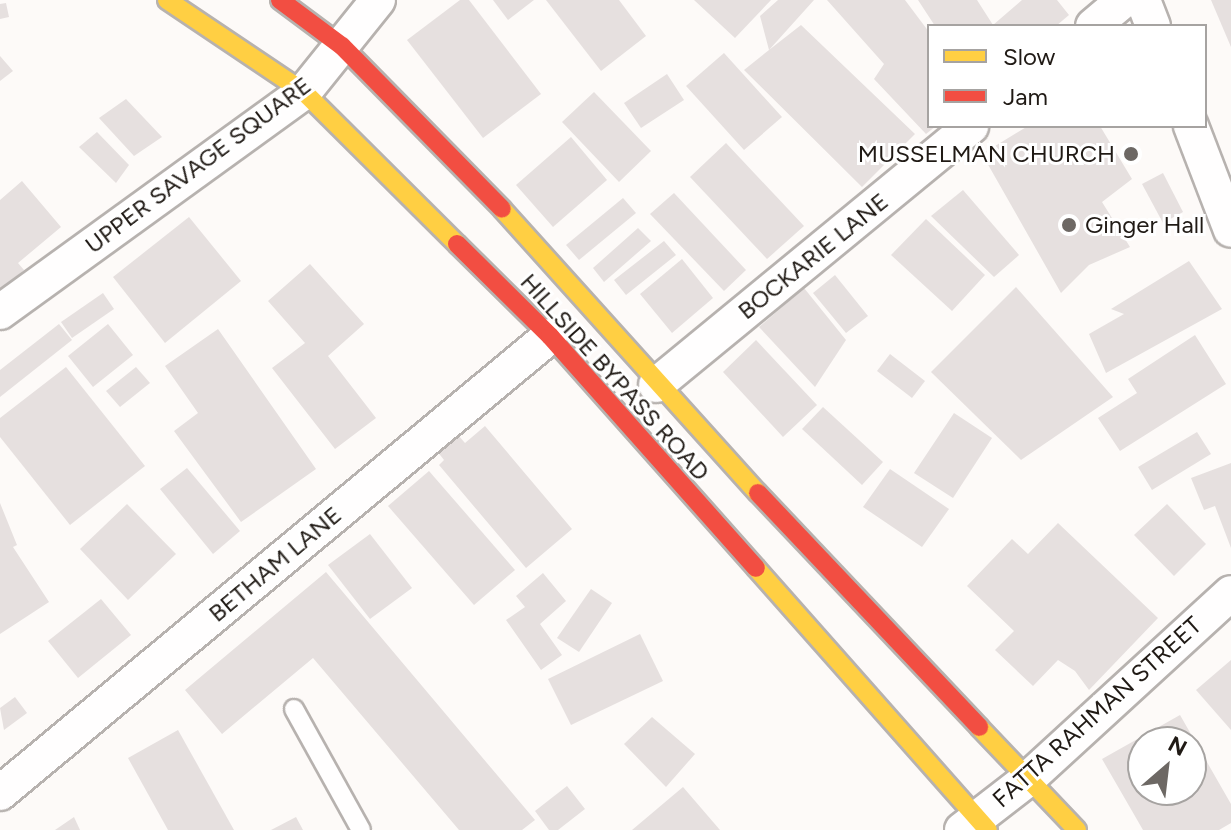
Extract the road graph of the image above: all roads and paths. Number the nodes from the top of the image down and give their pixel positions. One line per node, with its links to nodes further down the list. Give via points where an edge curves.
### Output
1 (167, 0): 9 (street, HILLSIDE BYPASS ROAD)
2 (280, 0): 8 (street, HILLSIDE BYPASS ROAD)
3 (378, 0): 8 (street, UPPER SAVAGE SQUARE)
4 (1124, 0): 6 (street)
5 (1143, 0): 7 (street)
6 (1095, 24)
7 (1152, 24)
8 (342, 46): 9 (street, UPPER SAVAGE SQUARE); 15 (street, HILLSIDE BYPASS ROAD, via 469,171)
9 (304, 92): 13 (street, UPPER SAVAGE SQUARE); 14 (street, HILLSIDE BYPASS ROAD)
10 (969, 128): 15 (street, BOCKARIE LANE)
11 (1192, 128): 12 (street)
12 (1231, 230)
13 (0, 312)
14 (550, 336): 19 (street, BETHAM LANE); 20 (street, HILLSIDE BYPASS ROAD)
15 (656, 385): 18 (street, HILLSIDE BYPASS ROAD)
16 (1231, 593): 18 (street, FATTA RAHMAN STREET)
17 (294, 709): 21 (lane)
18 (1028, 779): 20 (street, FATTA RAHMAN STREET); 22 (street, HILLSIDE BYPASS ROAD)
19 (0, 793)
20 (976, 826)
21 (361, 830)
22 (1077, 830)

